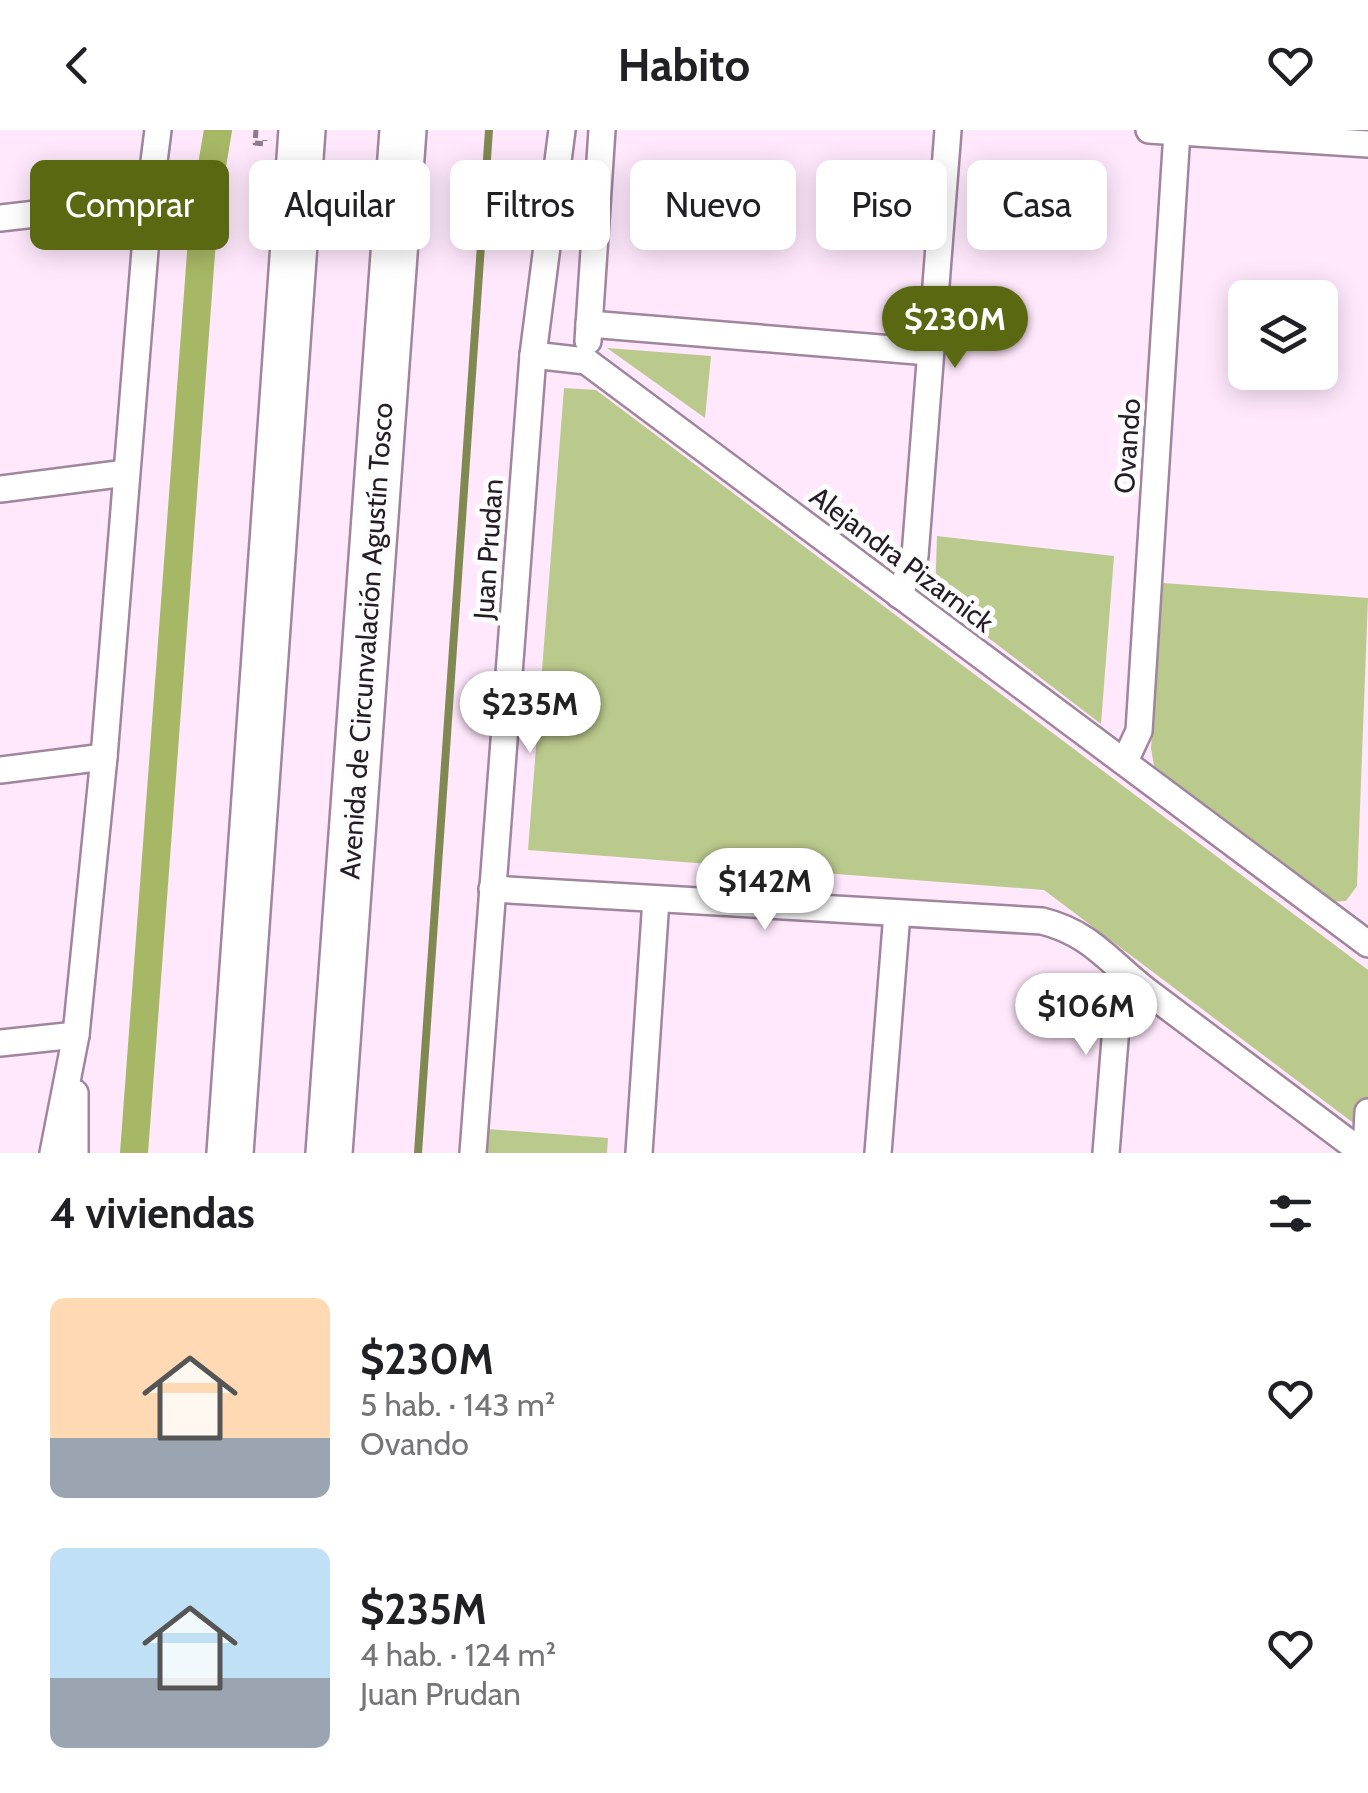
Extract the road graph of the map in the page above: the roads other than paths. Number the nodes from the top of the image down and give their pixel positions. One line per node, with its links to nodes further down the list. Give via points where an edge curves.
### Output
1 (158, 130): 10 (street)
2 (302, 130): 34 (highway)
3 (403, 130): 35 (highway, Avenida de Circunvalación Agustín Tosco)
4 (562, 130): 16 (street, Juan Prudan)
5 (602, 130): 14 (street)
6 (948, 130): 15 (street)
7 (1150, 130): 8 (street)
8 (1177, 132): 9 (street); 22 (street, Ovando, via 1138,732)
9 (1368, 144)
10 (154, 160)
11 (30, 215): 12 (street)
12 (0, 218)
13 (145, 250): 18 (street)
14 (589, 324): 15 (street); 17 (street)
15 (929, 352): 20 (street, via 916,556)
16 (533, 355): 17 (street); 24 (street, Juan Prudan)
17 (586, 360): 20 (street, Alejandra Pizarnick)
18 (126, 473): 19 (street); 21 (street)
19 (0, 489)
20 (899, 596): 22 (street, Alejandra Pizarnick)
21 (104, 758): 23 (street); 30 (street)
22 (1125, 761): 27 (street, Alejandra Pizarnick)
23 (0, 770)
24 (492, 889): 25 (street); 36 (street, Juan Prudan)
25 (656, 899): 26 (street); 37 (street)
26 (897, 914): 28 (street, via 1068,928); 38 (street)
27 (1368, 944)
28 (1136, 983): 39 (street, via 1116,1028); 40 (street)
29 (0, 1043): 30 (street)
30 (74, 1046): 32 (street); 33 (street)
31 (1368, 1112): 40 (street)
32 (53, 1153)
33 (75, 1153)
34 (230, 1153)
35 (330, 1153)
36 (473, 1153)
37 (639, 1153)
38 (878, 1153)
39 (1106, 1153)
40 (1365, 1153)

